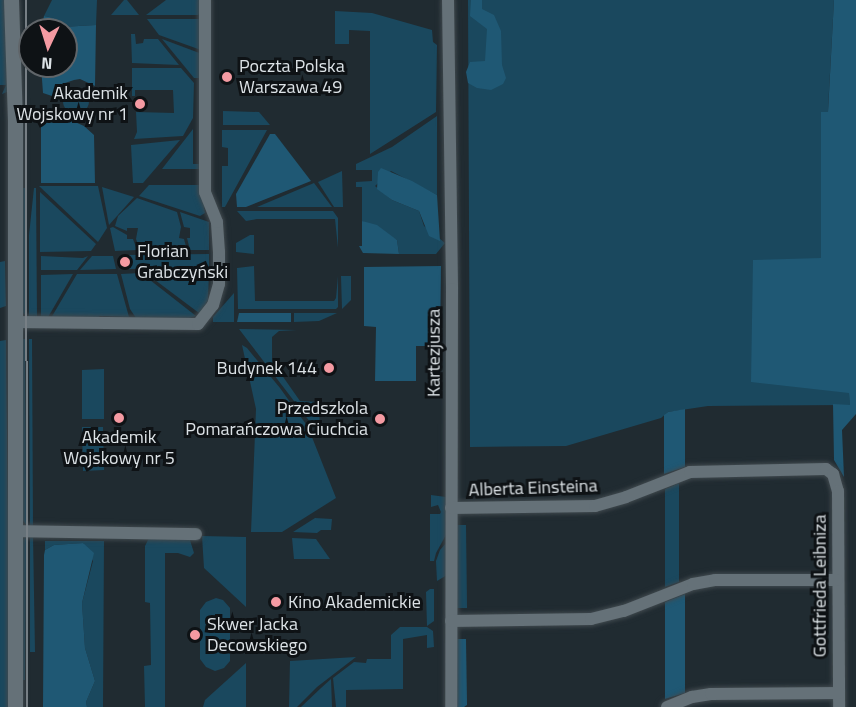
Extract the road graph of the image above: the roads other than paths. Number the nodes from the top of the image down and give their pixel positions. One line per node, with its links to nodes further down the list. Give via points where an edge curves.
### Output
1 (11, 0): 4 (street)
2 (205, 0): 4 (street, via 206,196 217,222 218,297 198,324)
3 (448, 0): 6 (street, Kartezjusza)
4 (15, 322): 7 (street)
5 (826, 469): 6 (street, Alberta Einsteina, via 690,472 626,497 584,507); 9 (street, Gottfrieda Leibniza, via 833,474 838,491)
6 (451, 508): 10 (street, Kartezjusza)
7 (16, 531): 8 (street); 12 (street)
8 (196, 534)
9 (837, 580): 10 (street, via 715,580 591,619); 11 (street, Gottfrieda Leibniza)
10 (451, 621): 13 (street, Kartezjusza)
11 (839, 693): 14 (street, via 711,694); 15 (street, Gottfrieda Leibniza)
12 (15, 707)
13 (451, 707)
14 (668, 707)
15 (839, 707)

